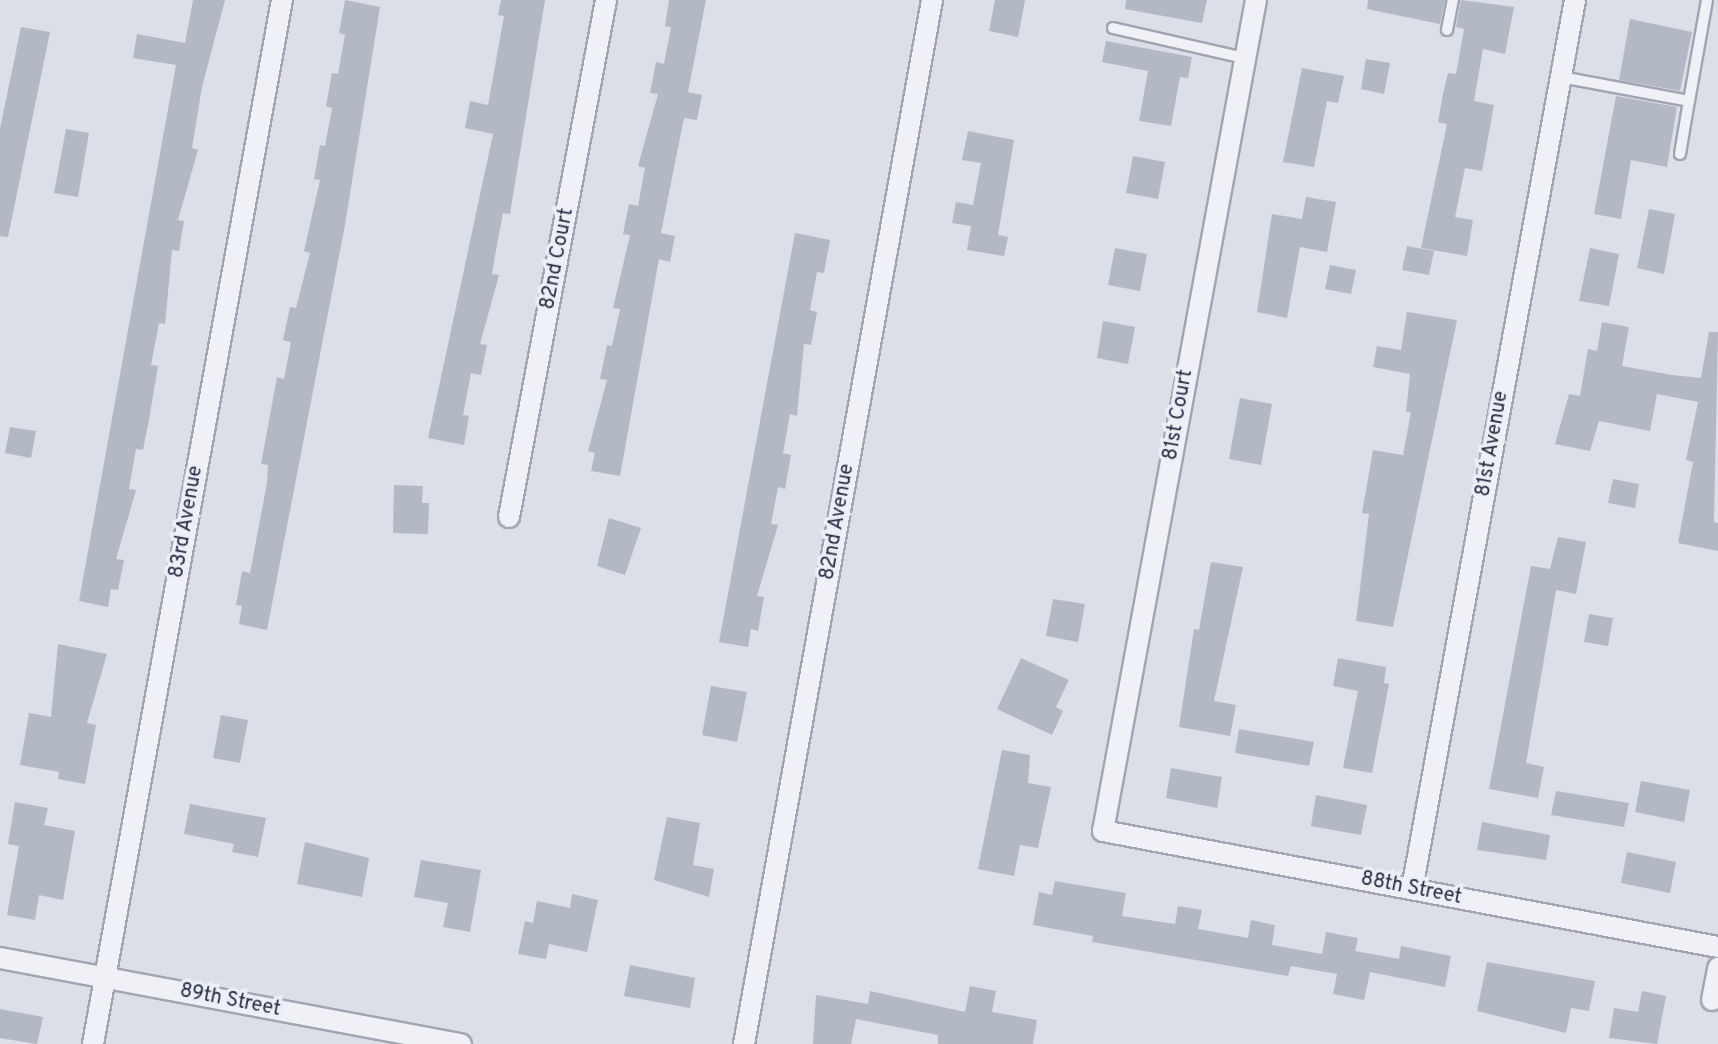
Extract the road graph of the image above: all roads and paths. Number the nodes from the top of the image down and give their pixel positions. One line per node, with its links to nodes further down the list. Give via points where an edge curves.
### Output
1 (282, 0): 20 (street, 83rd Avenue)
2 (606, 0): 14 (street, 82nd Court)
3 (932, 0): 24 (street, 82nd Avenue)
4 (1256, 0): 10 (street, 81st Court)
5 (1453, 0): 9 (lane)
6 (1575, 0): 11 (street, 81st Avenue)
7 (1707, 0): 12 (lane)
8 (1113, 28): 10 (lane)
9 (1447, 30)
10 (1244, 58): 15 (street, 81st Court)
11 (1561, 77): 12 (lane); 16 (street, 81st Avenue)
12 (1689, 101): 13 (lane)
13 (1680, 154)
14 (509, 517)
15 (1103, 831): 16 (street, 88th Street)
16 (1412, 889): 17 (street, 88th Street)
17 (1718, 947)
18 (0, 958): 20 (street, 89th Street)
19 (1718, 968): 21 (street)
20 (105, 977): 22 (street, 83rd Avenue); 23 (street, 89th Street)
21 (1712, 1000)
22 (93, 1044)
23 (461, 1044)
24 (744, 1044)

